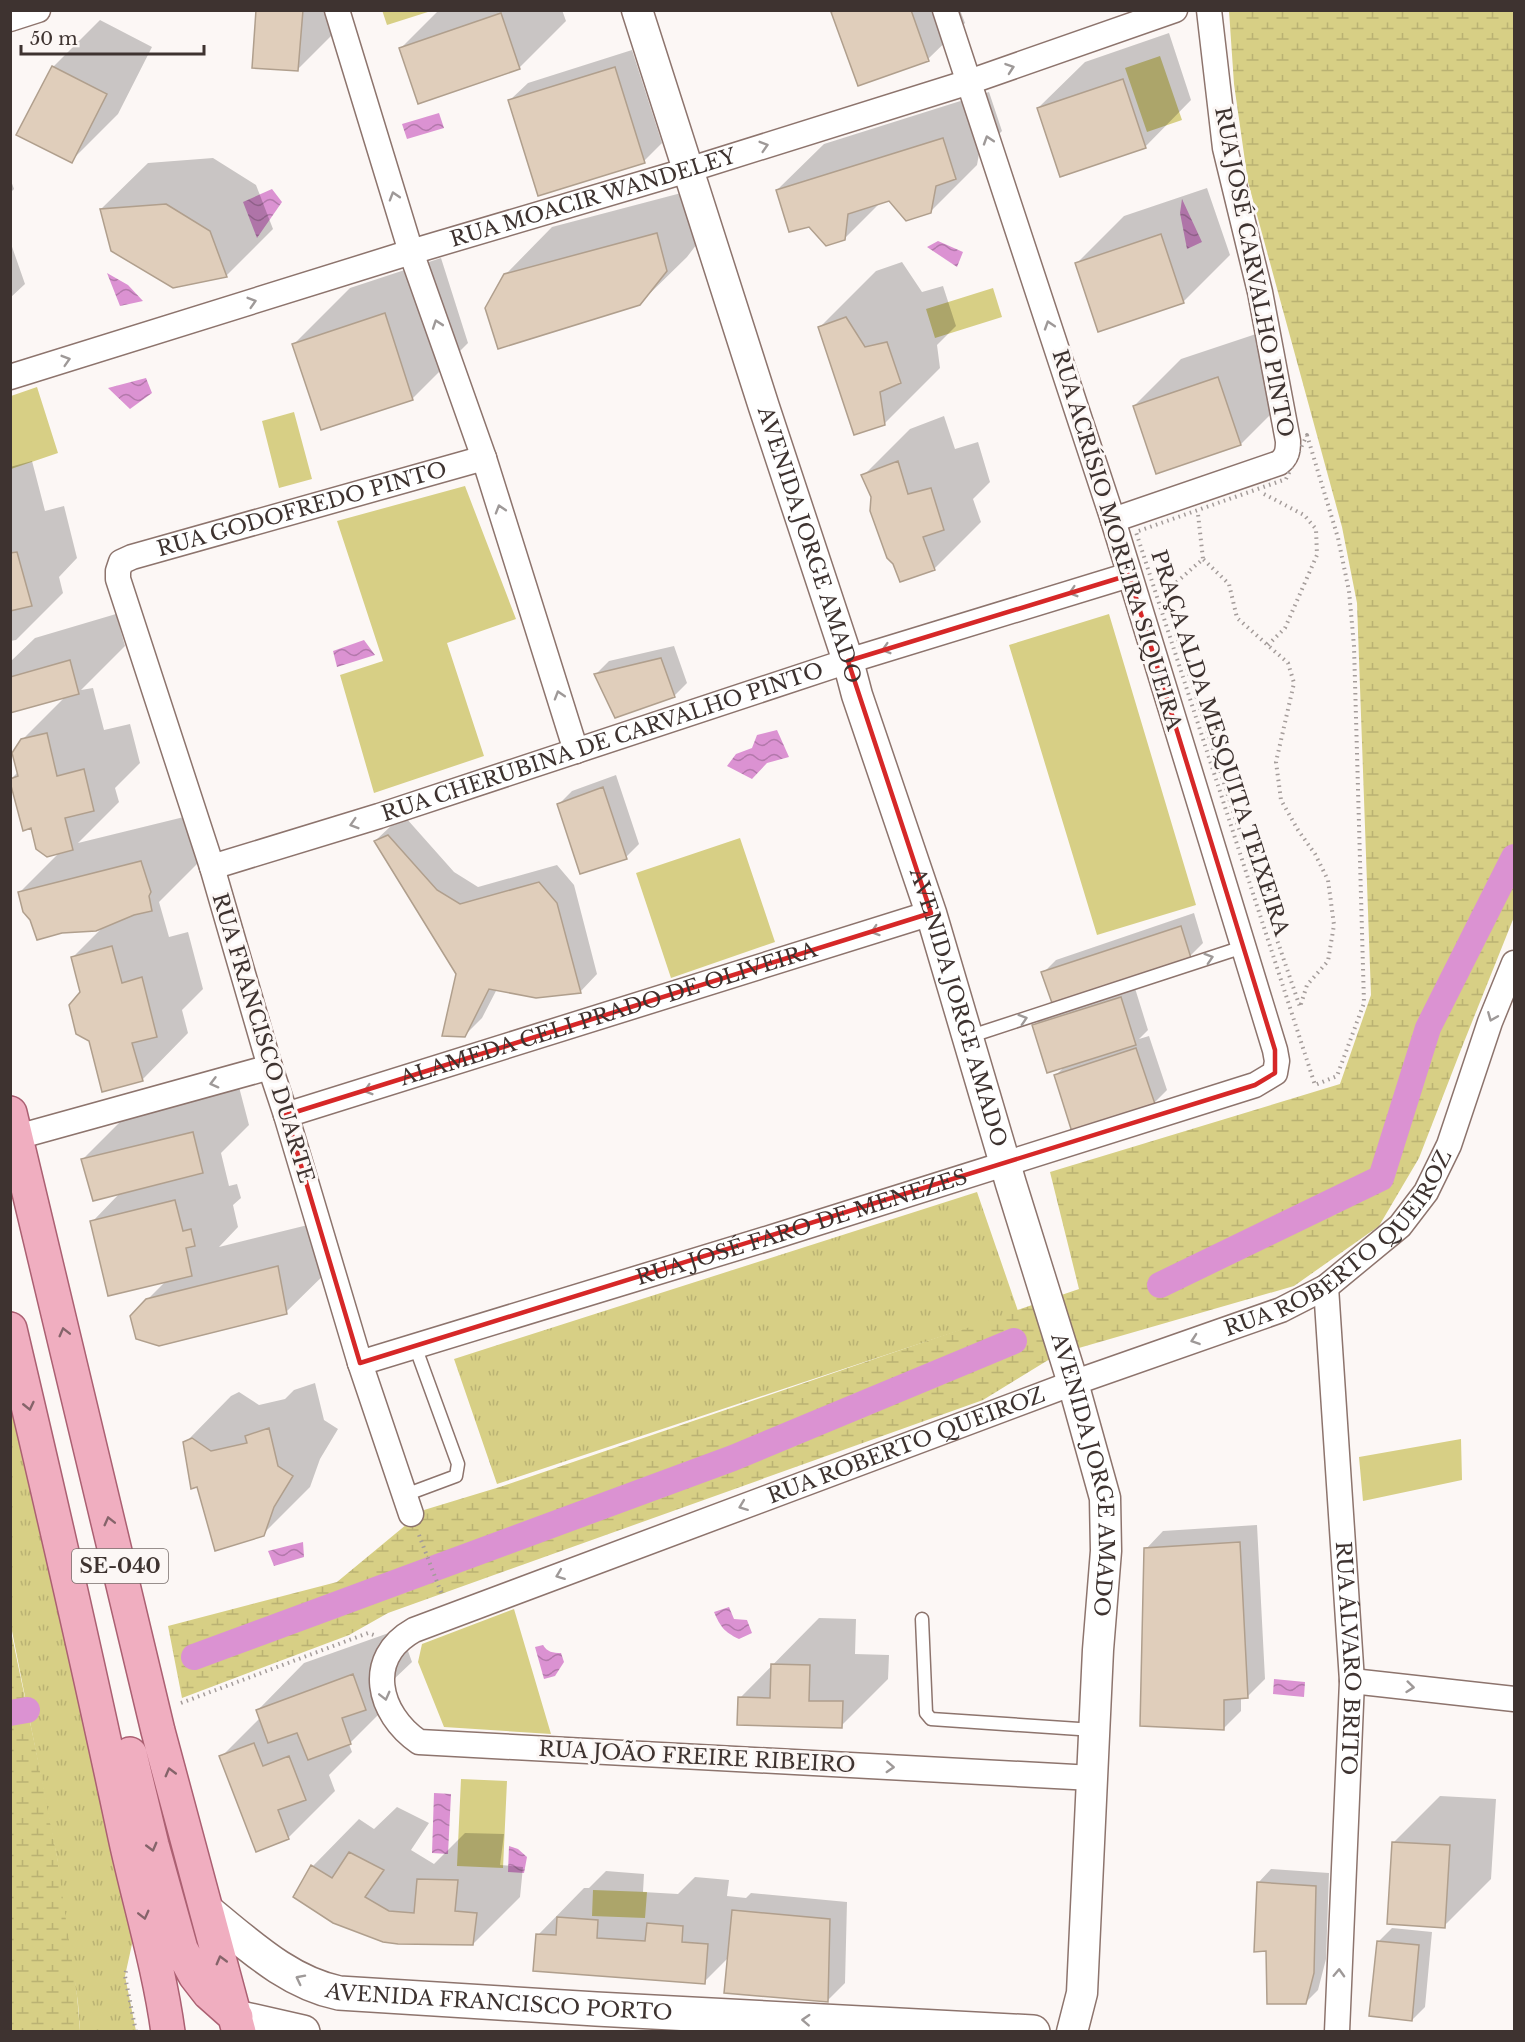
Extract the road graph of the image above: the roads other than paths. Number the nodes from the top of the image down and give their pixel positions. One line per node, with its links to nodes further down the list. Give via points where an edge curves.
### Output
1 (38, 10): 7 (street)
2 (337, 10): 10 (street, one-way to 2)
3 (637, 10): 9 (street, AVENIDA JORGE AMADO)
4 (945, 10): 8 (street, RUA ACRÍSIO MOREIRA SIQUEIRA)
5 (1175, 10): 8 (street, RUA MOACIR WANDELEY, one-way to 5)
6 (1209, 10): 13 (street, RUA JOSÉ CARVALHO PINTO, via 1225,148 1260,292 1288,450 1279,463)
7 (10, 19)
8 (969, 82): 9 (street, RUA MOACIR WANDELEY, one-way to 8); 13 (street, RUA ACRÍSIO MOREIRA SIQUEIRA, one-way to 8)
9 (688, 170): 10 (street, RUA MOACIR WANDELEY); 16 (street, AVENIDA JORGE AMADO)
10 (411, 252): 11 (street, RUA MOACIR WANDELEY, one-way to 10); 12 (street, one-way to 10)
11 (10, 378)
12 (484, 458): 14 (street, RUA GODOFREDO PINTO); 17 (street, one-way to 12)
13 (1113, 520): 15 (street, RUA ACRÍSIO MOREIRA SIQUEIRA)
14 (121, 562): 18 (street, RUA FRANCISCO DUARTE, via 118,579)
15 (1129, 575): 16 (street, RUA CHERUBINA DE CARVALHO PINTO, one-way to 16); 20 (street, RUA ACRÍSIO MOREIRA SIQUEIRA)
16 (848, 660): 17 (street, RUA CHERUBINA DE CARVALHO PINTO); 19 (street, AVENIDA JORGE AMADO)
17 (576, 750): 18 (street, RUA CHERUBINA DE CARVALHO PINTO, one-way to 18)
18 (212, 867): 23 (street, RUA FRANCISCO DUARTE)
19 (931, 913): 22 (street, AVENIDA JORGE AMADO); 25 (street, ALAMEDA CELI PRADO DE OLIVEIRA, one-way to 25)
20 (1243, 947): 22 (lane, one-way to 20); 24 (street, RUA ACRÍSIO MOREIRA SIQUEIRA, via 1275,1050)
21 (1515, 963): 28 (street, RUA ROBERTO QUEIROZ, one-way to 28, via 1490,1023 1449,1145 1426,1192 1400,1226)
22 (968, 1038): 27 (street, AVENIDA JORGE AMADO)
23 (270, 1067): 25 (street, RUA FRANCISCO DUARTE); 26 (street, one-way to 26)
24 (1275, 1073): 27 (street, RUA JOSÉ FARO DE MENEZES, via 1255,1085)
25 (286, 1114): 31 (street, RUA FRANCISCO DUARTE)
26 (14, 1125): 41 (main road, SE-040, one-way to 26, via 155,1712)
27 (1005, 1164): 30 (street, RUA JOSÉ FARO DE MENEZES); 32 (street, AVENIDA JORGE AMADO)
28 (1326, 1287): 32 (street, RUA ROBERTO QUEIROZ, one-way to 32, via 1281,1310); 37 (street, RUA ÁLVARO BRITO)
29 (10, 1329): 34 (main road, SE-040, one-way to 34)
30 (415, 1346): 31 (street, RUA JOSÉ FARO DE MENEZES); 33 (lane, via 458,1471 456,1476)
31 (360, 1363): 33 (street, RUA FRANCISCO DUARTE)
32 (1073, 1383): 36 (street, RUA ROBERTO QUEIROZ, one-way to 36, via 450,1616 414,1630); 39 (street, AVENIDA JORGE AMADO, via 1105,1498 1106,1551)
33 (408, 1505)
34 (77, 1612): 42 (main road, one-way to 42, via 106,1667 117,1702 181,1949 195,1975); 43 (main road, SE-040, one-way to 43, via 129,1856 163,1992)
35 (922, 1619): 39 (lane, via 926,1713 931,1719)
36 (397, 1642): 40 (street, RUA JOÃO FREIRE RIBEIRO, one-way to 40, via 385,1660 381,1677 384,1700 405,1733 419,1742)
37 (1352, 1681): 38 (street, one-way to 38); 47 (street, RUA ÁLVARO BRITO, one-way to 37)
38 (1515, 1699)
39 (1095, 1730): 40 (street, AVENIDA JORGE AMADO)
40 (1093, 1778): 46 (street, AVENIDA JORGE AMADO, via 1082,1993)
41 (208, 1912): 42 (main road, SE-040, one-way to 41); 45 (main road, AVENIDA FRANCISCO PORTO, one-way to 41, via 339,1993 280,1968)
42 (237, 2024): 44 (main road)
43 (168, 2031)
44 (303, 2031)
45 (1032, 2031)
46 (1072, 2031)
47 (1337, 2031)

